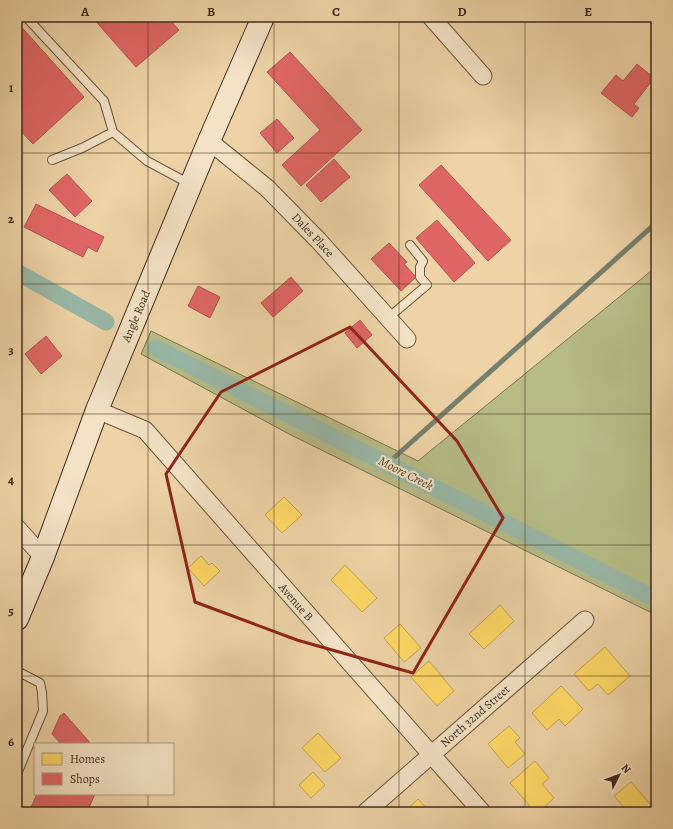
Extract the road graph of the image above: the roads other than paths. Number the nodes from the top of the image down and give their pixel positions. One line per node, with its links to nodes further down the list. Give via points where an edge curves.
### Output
1 (26, 17): 5 (lane, via 104,101)
2 (263, 17): 6 (main road, Angle Road)
3 (431, 17): 4 (street)
4 (483, 76)
5 (113, 132): 7 (lane); 8 (lane, via 147,161)
6 (209, 141): 8 (main road, Angle Road); 10 (street, Dales Place, via 267,188)
7 (52, 160)
8 (191, 184): 12 (main road, Angle Road)
9 (410, 245): 10 (lane, via 423,261 420,277 427,285)
10 (388, 318): 11 (street, Dales Place)
11 (407, 339)
12 (97, 410): 14 (main road, Angle Road); 18 (street, Avenue B, via 145,430)
13 (17, 528): 14 (street)
14 (43, 557): 15 (main road, Angle Road)
15 (17, 619)
16 (585, 620): 18 (street, North 32nd Street)
17 (17, 671): 19 (lane, via 40,684 43,711)
18 (430, 755): 20 (street, North 32nd Street); 21 (street, Avenue B)
19 (17, 774)
20 (366, 812)
21 (482, 812)

